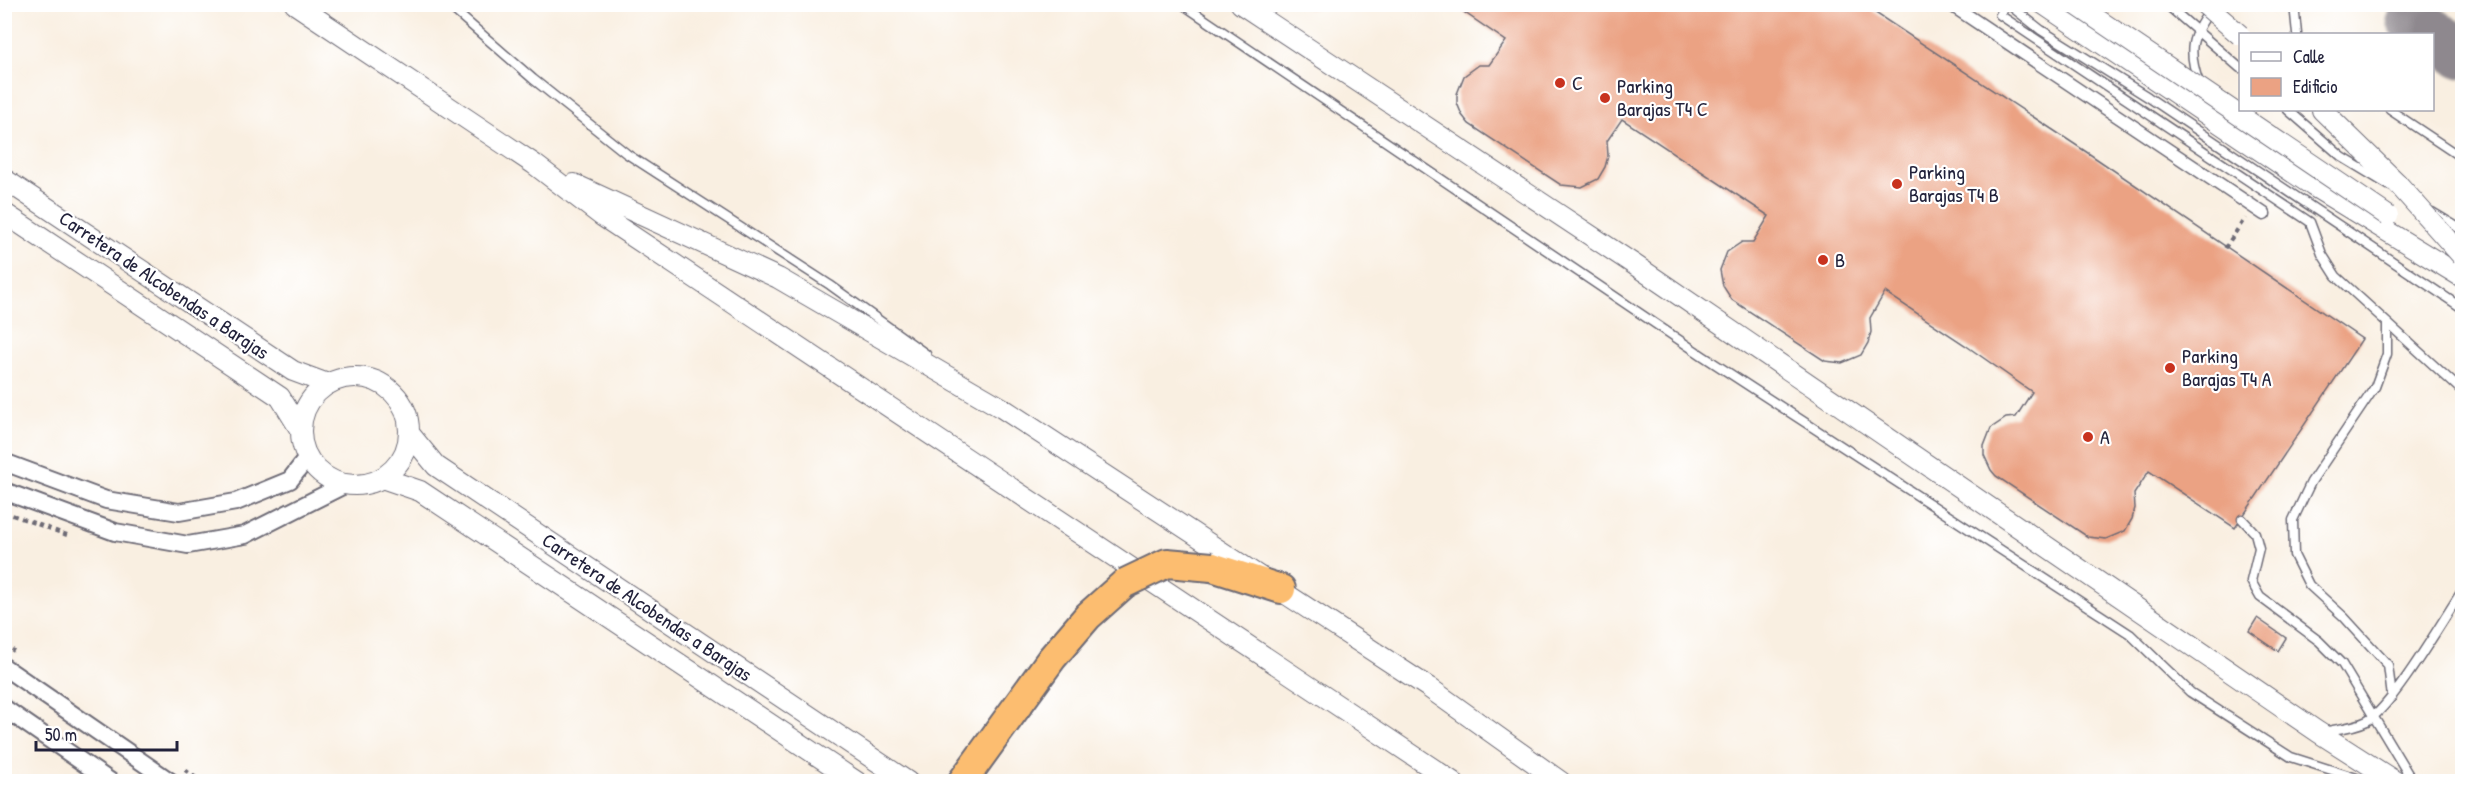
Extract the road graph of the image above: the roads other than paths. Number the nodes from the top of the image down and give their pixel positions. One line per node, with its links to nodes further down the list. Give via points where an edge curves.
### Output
1 (295, 4): 22 (street)
2 (447, 4): 33 (lane, via 627,154 830,285)
3 (1182, 4): 56 (lane, via 1703,357 2130,634 2190,692 2291,757)
4 (1241, 4): 48 (street, via 1632,263)
5 (1950, 4): 25 (street)
6 (2007, 4): 29 (lane); 30 (lane, via 2000,15 2310,222 2322,254 2336,276)
7 (2043, 4): 20 (street)
8 (2075, 4): 28 (street, bridge, via 2341,182)
9 (2166, 4): 13 (lane)
10 (2204, 4): 14 (street, bridge)
11 (2214, 4): 13 (lane)
12 (2294, 4): 15 (lane)
13 (2196, 29): 16 (lane); 20 (lane, via 2191,61 2205,102)
14 (2239, 33)
15 (2297, 33)
16 (2239, 66)
17 (2289, 111): 26 (lane, via 2342,157)
18 (2323, 111): 27 (street, bridge, via 2397,183)
19 (2392, 111): 21 (lane)
20 (2221, 125): 28 (street, via 2313,186)
21 (2463, 158)
22 (534, 164): 33 (street, via 778,278); 54 (street, via 602,216)
23 (4, 179): 31 (street, Carretera de Alcobendas a Barajas, via 293,371)
24 (4, 213): 34 (street, Carretera de Alcobendas a Barajas, via 280,397)
25 (2264, 214)
26 (2463, 230)
27 (2463, 256)
28 (2463, 276)
29 (2463, 308)
30 (2387, 324): 32 (lane); 45 (lane, via 2387,354 2375,387 2311,482 2293,520 2294,555 2309,585 2388,665)
31 (328, 384): 34 (street, via 304,413); 35 (street, via 360,377 390,389 401,402)
32 (2463, 392)
33 (1002, 408): 42 (street)
34 (301, 431): 36 (street)
35 (409, 433): 38 (street, via 406,451); 49 (street, Carretera de Alcobendas a Barajas, via 436,466)
36 (308, 457): 37 (street, via 290,480 236,502 179,512 106,500); 39 (street, via 324,475)
37 (4, 462)
38 (382, 478): 39 (street, via 365,484); 52 (street, Carretera de Alcobendas a Barajas, via 420,490)
39 (346, 484): 40 (street, via 245,535 188,545 115,532)
40 (4, 491)
41 (2242, 519): 47 (lane, via 2255,533 2259,548 2252,581 2260,597 2319,641 2342,664)
42 (1281, 590): 53 (highway, bridge, via 1212,567 1167,563 1125,583 1088,616 1052,658); 55 (street, via 1428,687)
43 (2463, 591): 45 (lane)
44 (4, 667): 51 (street)
45 (2392, 697): 47 (lane)
46 (4, 708): 50 (street)
47 (2373, 717): 48 (lane, via 2355,726); 58 (lane)
48 (2318, 732): 57 (street)
49 (900, 777)
50 (111, 782)
51 (171, 782)
52 (857, 782)
53 (962, 782)
54 (1453, 782)
55 (1561, 782)
56 (2369, 782)
57 (2396, 782)
58 (2414, 782)

